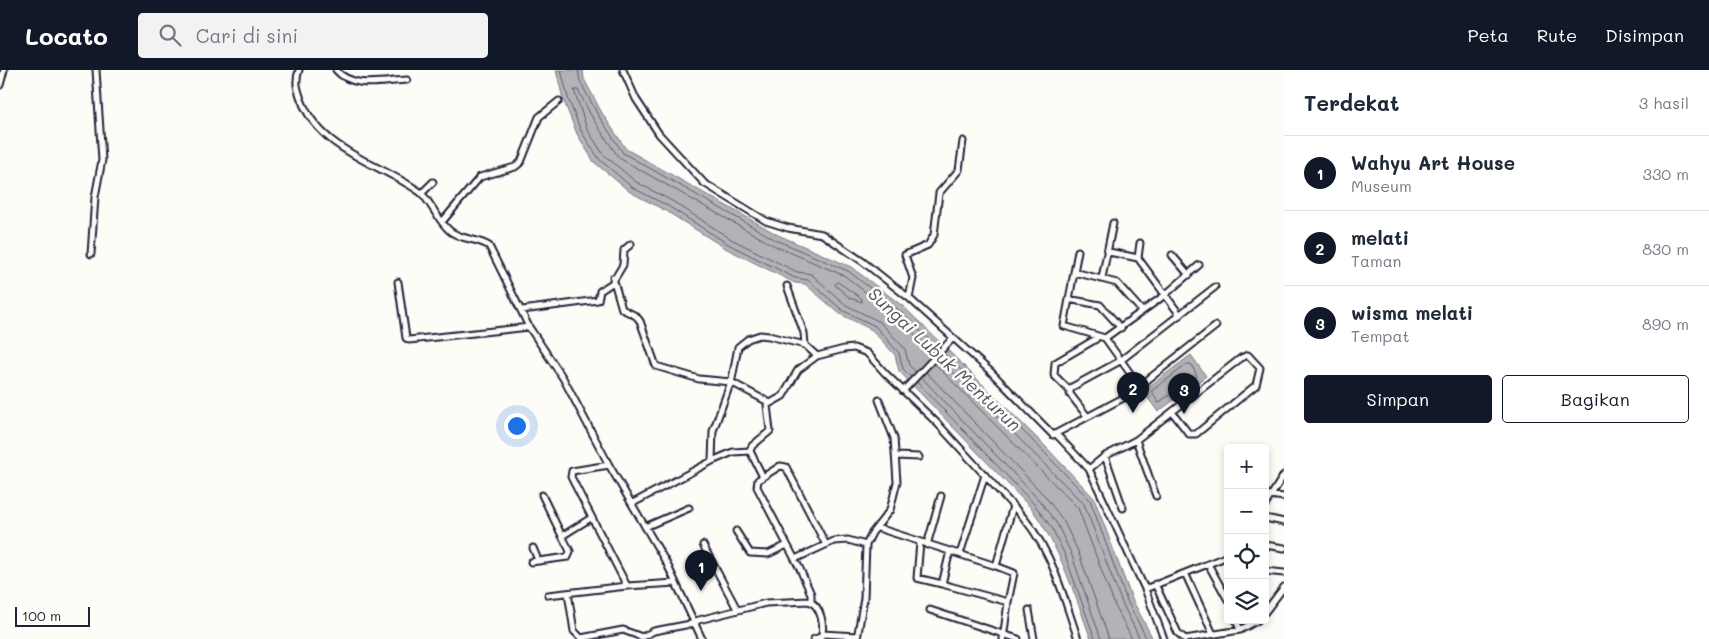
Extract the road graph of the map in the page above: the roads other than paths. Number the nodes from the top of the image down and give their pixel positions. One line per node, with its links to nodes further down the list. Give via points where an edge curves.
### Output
1 (4, 70): 7 (street)
2 (96, 70): 18 (street, via 102,160 95,196)
3 (299, 70): 11 (street, via 296,83 304,107 323,134)
4 (336, 70): 6 (street, via 350,81 359,83)
5 (623, 70): 30 (street, via 636,100 659,134 704,183 766,221 822,234)
6 (407, 80)
7 (0, 85)
8 (559, 101): 12 (street, via 539,117 521,162 515,167 480,177)
9 (963, 141): 30 (street, via 958,170 938,193 934,235 928,245 905,255 913,278)
10 (433, 182): 11 (street)
11 (422, 193): 12 (street)
12 (442, 222): 32 (street, via 452,233 479,240 488,246)
13 (1113, 224): 17 (street)
14 (1140, 243): 20 (street)
15 (631, 244): 24 (street, via 623,251 623,265)
16 (1078, 251): 22 (street)
17 (1109, 252): 20 (street); 25 (street)
18 (91, 254)
19 (1172, 255): 23 (street)
20 (1138, 258): 29 (street)
21 (1199, 265): 23 (street)
22 (1074, 272): 25 (street); 31 (street)
23 (1189, 274): 29 (street)
24 (613, 278): 32 (street, via 596,300); 44 (street, via 622,309 640,321 656,366 699,379)
25 (1102, 278): 33 (street, via 1117,283)
26 (398, 282): 35 (street, via 406,338 409,340)
27 (787, 286): 41 (street, via 804,333)
28 (1215, 287): 34 (street)
29 (1165, 295): 33 (street); 34 (street)
30 (909, 298): 40 (street)
31 (1068, 300): 37 (street, via 1100,305); 38 (street, via 1063,323 1065,328)
32 (522, 310): 35 (street)
33 (1142, 311): 37 (street)
34 (1180, 315): 43 (street)
35 (529, 326): 59 (street, via 563,378)
36 (1216, 326): 45 (street)
37 (1121, 328): 39 (street)
38 (1096, 336): 39 (street); 47 (street, via 1096,339 1055,363 1054,375)
39 (1105, 338): 43 (street)
40 (951, 339): 46 (street); 52 (street, via 990,370 1049,432)
41 (805, 345): 42 (street); 44 (street, via 760,335 748,339 736,351)
42 (818, 356): 46 (street, via 854,348 867,353); 49 (street, via 798,370 783,396)
43 (1120, 362): 45 (street); 47 (street)
44 (731, 382): 49 (street); 58 (street, via 713,431)
45 (1140, 387): 51 (street)
46 (905, 389): 61 (street)
47 (1070, 391): 51 (street)
48 (879, 400): 55 (street, via 894,438)
49 (770, 403): 54 (street, via 766,408 770,432)
50 (1173, 413): 50 (street, via 1189,434 1196,434 1256,385 1260,368 1248,355 1241,358); 53 (street)
51 (1087, 416): 52 (street)
52 (1056, 434): 60 (street)
53 (1136, 440): 56 (street); 67 (street)
54 (750, 451): 58 (street, via 733,452); 63 (street)
55 (896, 456): 57 (street); 77 (street, via 894,496 890,510)
56 (1105, 456): 60 (street); 72 (street)
57 (918, 457)
58 (712, 460): 69 (street)
59 (609, 465): 69 (street); 73 (street, via 572,471)
60 (1089, 469): 105 (street)
61 (985, 475): 70 (street); 90 (street)
62 (1284, 475): 65 (street)
63 (763, 477): 81 (street, via 780,466 786,467); 83 (street, via 758,480 757,487)
64 (542, 495): 79 (street)
65 (1270, 495): 68 (street)
66 (941, 496): 85 (street)
67 (1156, 496)
68 (1284, 498)
69 (632, 503): 76 (street)
70 (1013, 506): 96 (street); 127 (street, via 1046,548)
71 (689, 508): 76 (street)
72 (1123, 508)
73 (591, 518): 79 (street); 103 (street)
74 (1269, 519): 75 (street)
75 (1284, 522)
76 (645, 527): 100 (street)
77 (878, 528): 80 (street); 84 (street)
78 (736, 532): 83 (street, via 750,552 768,554)
79 (562, 536): 93 (street, via 570,555)
80 (920, 542): 85 (street); 101 (street, via 916,578)
81 (826, 543): 84 (street, via 841,540); 92 (street)
82 (703, 544): 112 (street)
83 (787, 545): 92 (street)
84 (866, 545): 122 (street, via 864,598)
85 (927, 545): 89 (street)
86 (1269, 546): 88 (street)
87 (533, 548): 93 (street)
88 (1284, 548)
89 (950, 551): 90 (street); 101 (street)
90 (960, 554): 96 (street)
91 (1224, 558): 95 (street)
92 (795, 559): 109 (street, via 811,594)
93 (538, 560): 94 (street)
94 (531, 562)
95 (1208, 564): 98 (street); 107 (street)
96 (996, 566): 110 (street, via 1014,573)
97 (1269, 571): 99 (street)
98 (1185, 572): 102 (street); 120 (street)
99 (1284, 573)
100 (676, 583): 103 (street); 115 (street)
101 (942, 584): 110 (street)
102 (1155, 584): 105 (street); 120 (street, via 1180,636 1185,639)
103 (627, 586): 106 (street)
104 (1284, 587): 111 (street)
105 (1144, 589): 128 (street)
106 (568, 593): 108 (street); 115 (street, via 574,631 581,638 623,630 642,637 654,631)
107 (1224, 593)
108 (548, 595)
109 (811, 602): 112 (street, via 766,603); 119 (street, via 818,609)
110 (1008, 602): 121 (street)
111 (1269, 607)
112 (737, 609): 115 (street)
113 (930, 610): 121 (street)
114 (1029, 610): 126 (street)
115 (695, 622): 123 (street)
116 (1238, 624): 118 (street)
117 (1251, 624): 118 (street)
118 (1240, 630): 120 (street)
119 (823, 634): 122 (street); 124 (street)
120 (1213, 634)
121 (1003, 636): 125 (street)
122 (857, 637)
123 (702, 639)
124 (814, 639)
125 (1018, 639)
126 (1034, 639)
127 (1078, 639)
128 (1164, 639)

